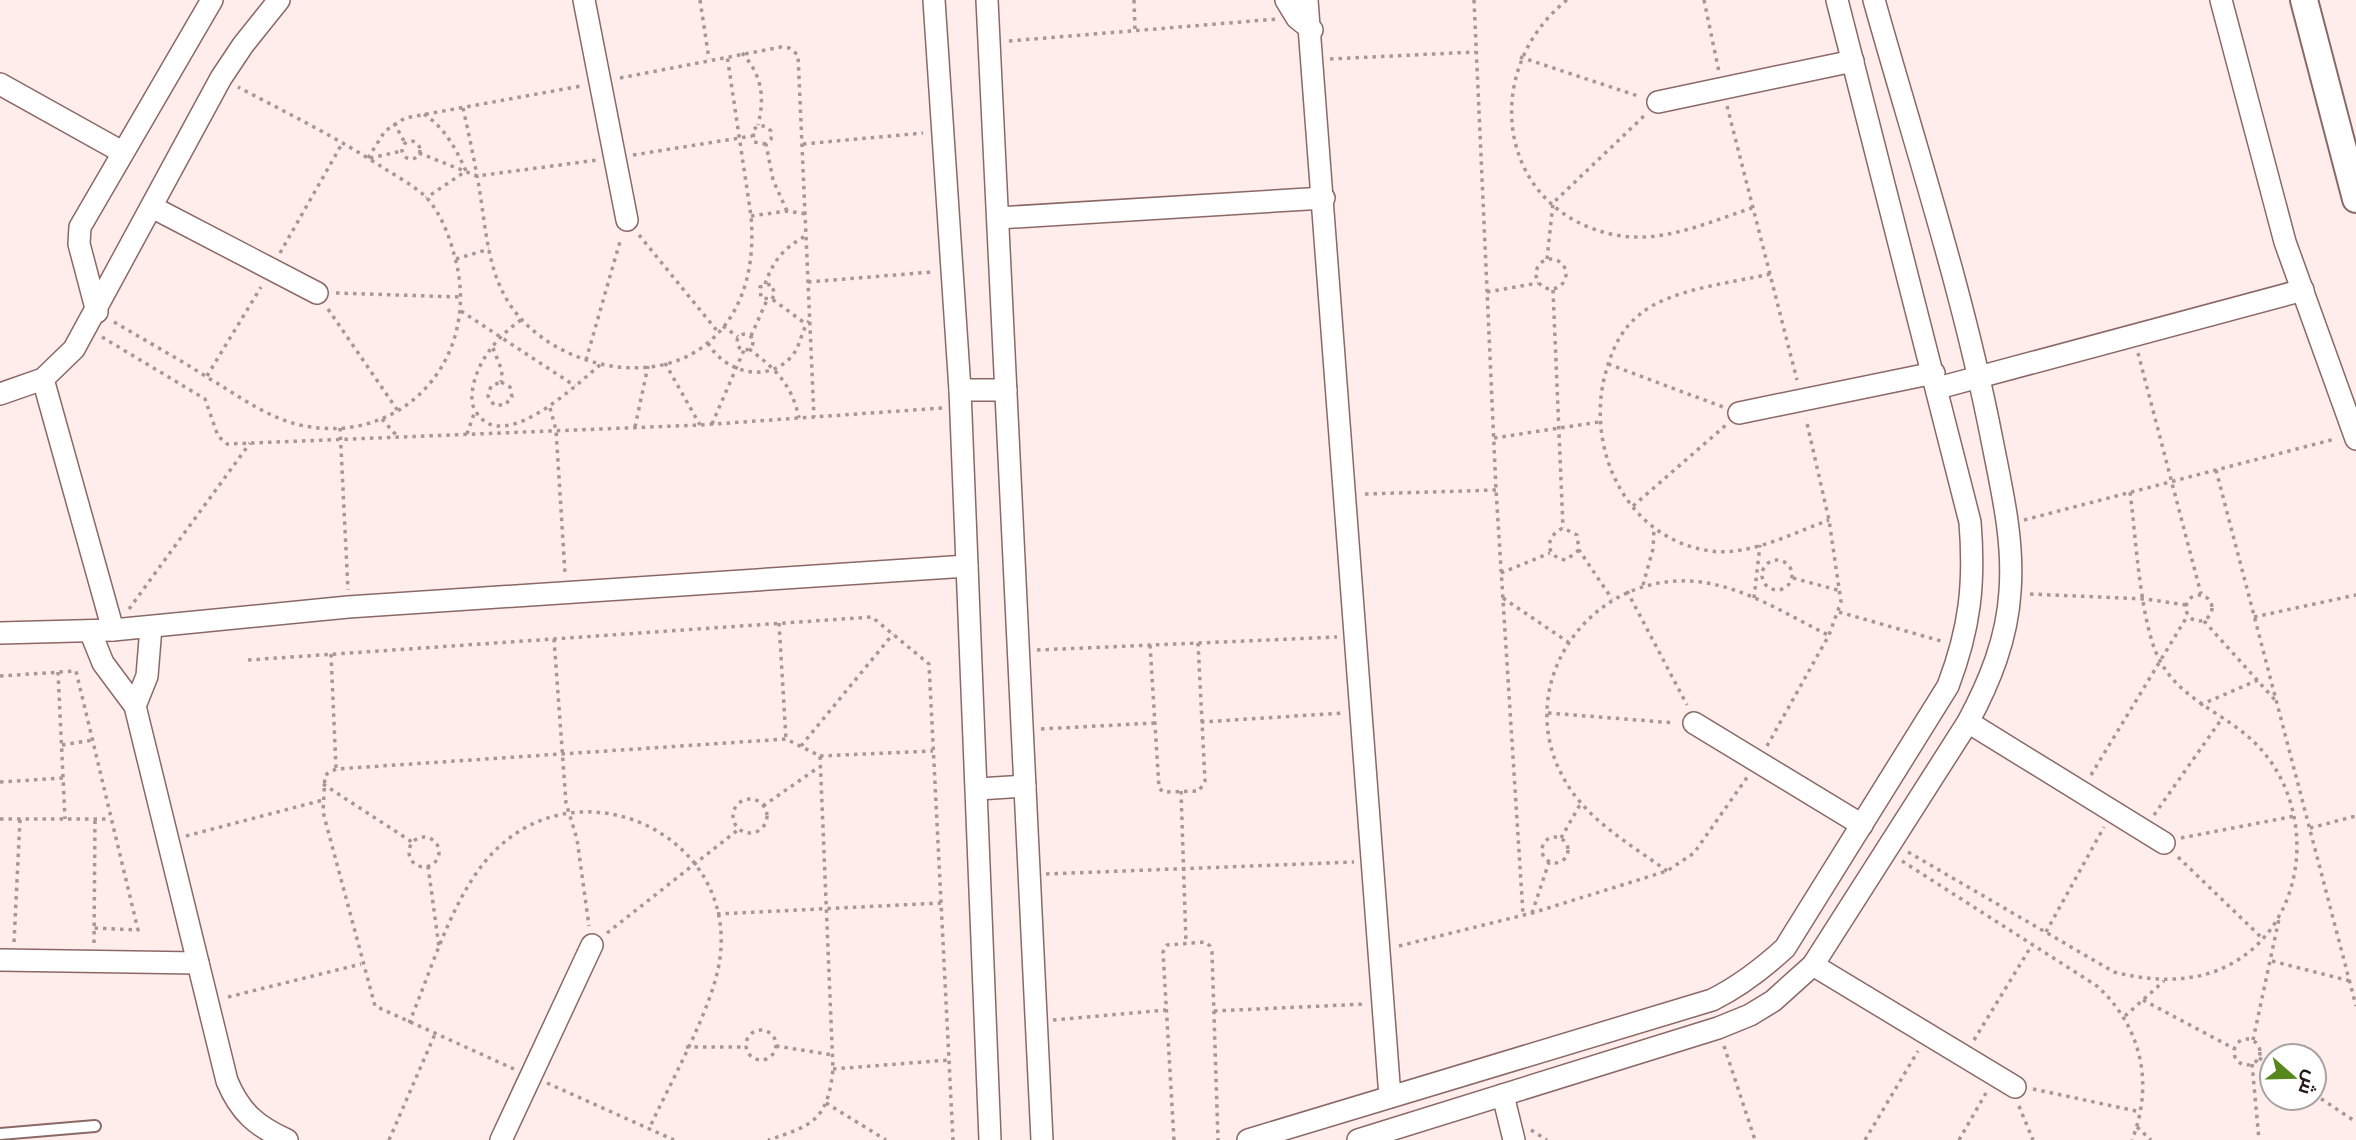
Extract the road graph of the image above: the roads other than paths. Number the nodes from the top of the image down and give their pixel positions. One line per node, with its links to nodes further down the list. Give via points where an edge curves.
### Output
1 (212, 0): 14 (street)
2 (279, 0): 17 (street, via 221,78)
3 (584, 0): 19 (street)
4 (934, 0): 28 (street)
5 (988, 0): 18 (street)
6 (1837, 0): 11 (street)
7 (1874, 0): 23 (street)
8 (2221, 0): 20 (street, via 2285,242)
9 (2304, 0): 16 (street)
10 (1300, 12): 15 (street, via 1314,59)
11 (1853, 61): 13 (street); 25 (street)
12 (0, 84): 14 (street)
13 (1658, 102)
14 (122, 152): 22 (street, via 80,227)
15 (1324, 198): 18 (street); 51 (street)
16 (2356, 199)
17 (152, 208): 21 (street); 22 (street)
18 (998, 218): 26 (street)
19 (627, 219)
20 (2303, 290): 23 (street); 30 (street)
21 (317, 293)
22 (92, 321): 24 (street, via 74,349)
23 (1980, 377): 25 (street); 37 (street, via 2009,524 2010,594 1996,660)
24 (43, 379): 27 (street); 33 (street)
25 (1936, 380): 29 (street); 41 (street, via 1970,522 1971,606 1963,647 1948,686)
26 (1006, 390): 28 (street); 39 (street)
27 (0, 394)
28 (960, 399): 31 (street)
29 (1739, 413)
30 (2355, 437)
31 (967, 566): 32 (street, via 348,607); 40 (street)
32 (151, 627): 33 (street); 36 (street, via 148,668)
33 (113, 630): 34 (street)
34 (90, 631): 35 (street); 36 (street, via 103,663)
35 (0, 633)
36 (135, 706): 45 (street)
37 (1968, 722): 42 (street); 46 (street)
38 (1696, 724): 41 (street)
39 (1025, 786): 40 (street); 58 (street)
40 (978, 789): 57 (street)
41 (1862, 825): 47 (street, via 1785,948 1760,972)
42 (2156, 839)
43 (592, 945): 56 (street)
44 (7, 960): 45 (street)
45 (198, 963): 55 (street, via 235,1100 256,1124)
46 (1813, 965): 48 (street, via 1794,985); 49 (street)
47 (1731, 990): 48 (street); 51 (street, via 1712,1000)
48 (1750, 1015): 50 (street)
49 (2007, 1082)
50 (1503, 1095): 60 (street); 61 (street)
51 (1391, 1097): 59 (street)
52 (95, 1126): 54 (lane)
53 (0, 1134): 54 (lane)
54 (23, 1136)
55 (287, 1140)
56 (501, 1140)
57 (990, 1140)
58 (1042, 1140)
59 (1248, 1140)
60 (1358, 1140)
61 (1514, 1140)

